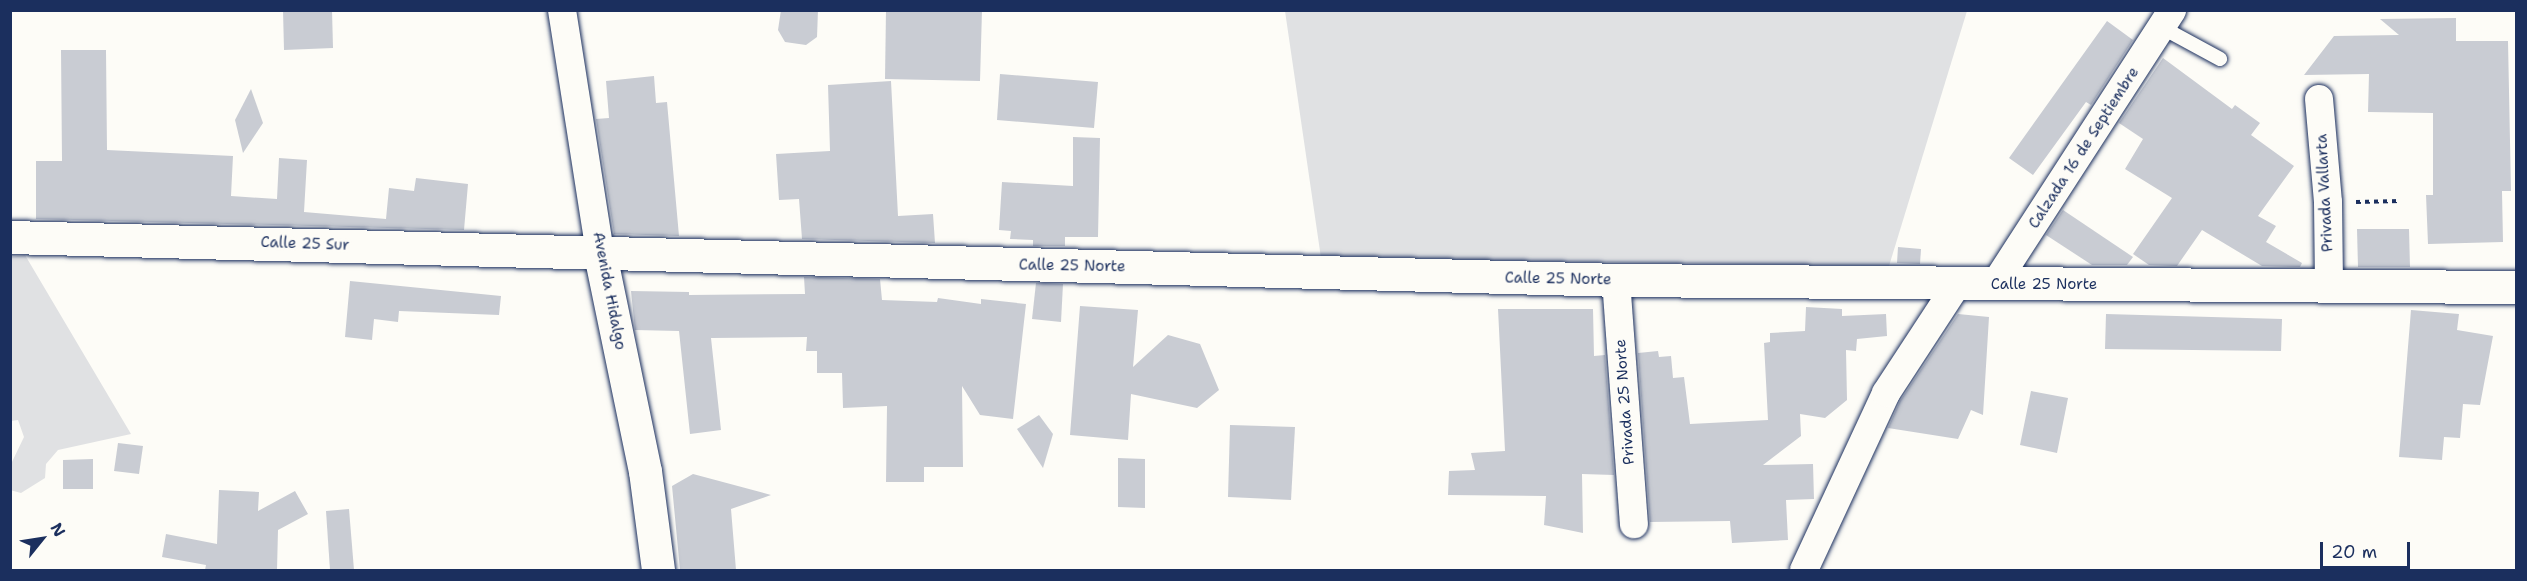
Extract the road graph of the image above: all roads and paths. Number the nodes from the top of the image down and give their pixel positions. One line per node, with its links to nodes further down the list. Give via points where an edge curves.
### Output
1 (562, 10): 8 (street, Avenida Hidalgo)
2 (2168, 19): 3 (lane); 10 (street, Calzada 16 de Septiembre)
3 (2220, 59)
4 (2319, 99): 6 (street, Privada Vallarta)
5 (2401, 201): 6 (path)
6 (2328, 202): 13 (street, Privada Vallarta)
7 (10, 237): 8 (street, Calle 25 Sur)
8 (600, 254): 9 (street, Calle 25 Norte); 15 (street, Avenida Hidalgo, via 645,471)
9 (1616, 280): 11 (street, Calle 25 Norte); 14 (street, Privada 25 Norte)
10 (1995, 284): 11 (street, Calle 25 Norte); 13 (street, Calle 25 Norte)
11 (1956, 286): 16 (street, via 1886,393)
12 (2517, 287): 13 (street, Calle 25 Norte)
13 (2329, 288)
14 (1634, 524)
15 (658, 570)
16 (1804, 570)

